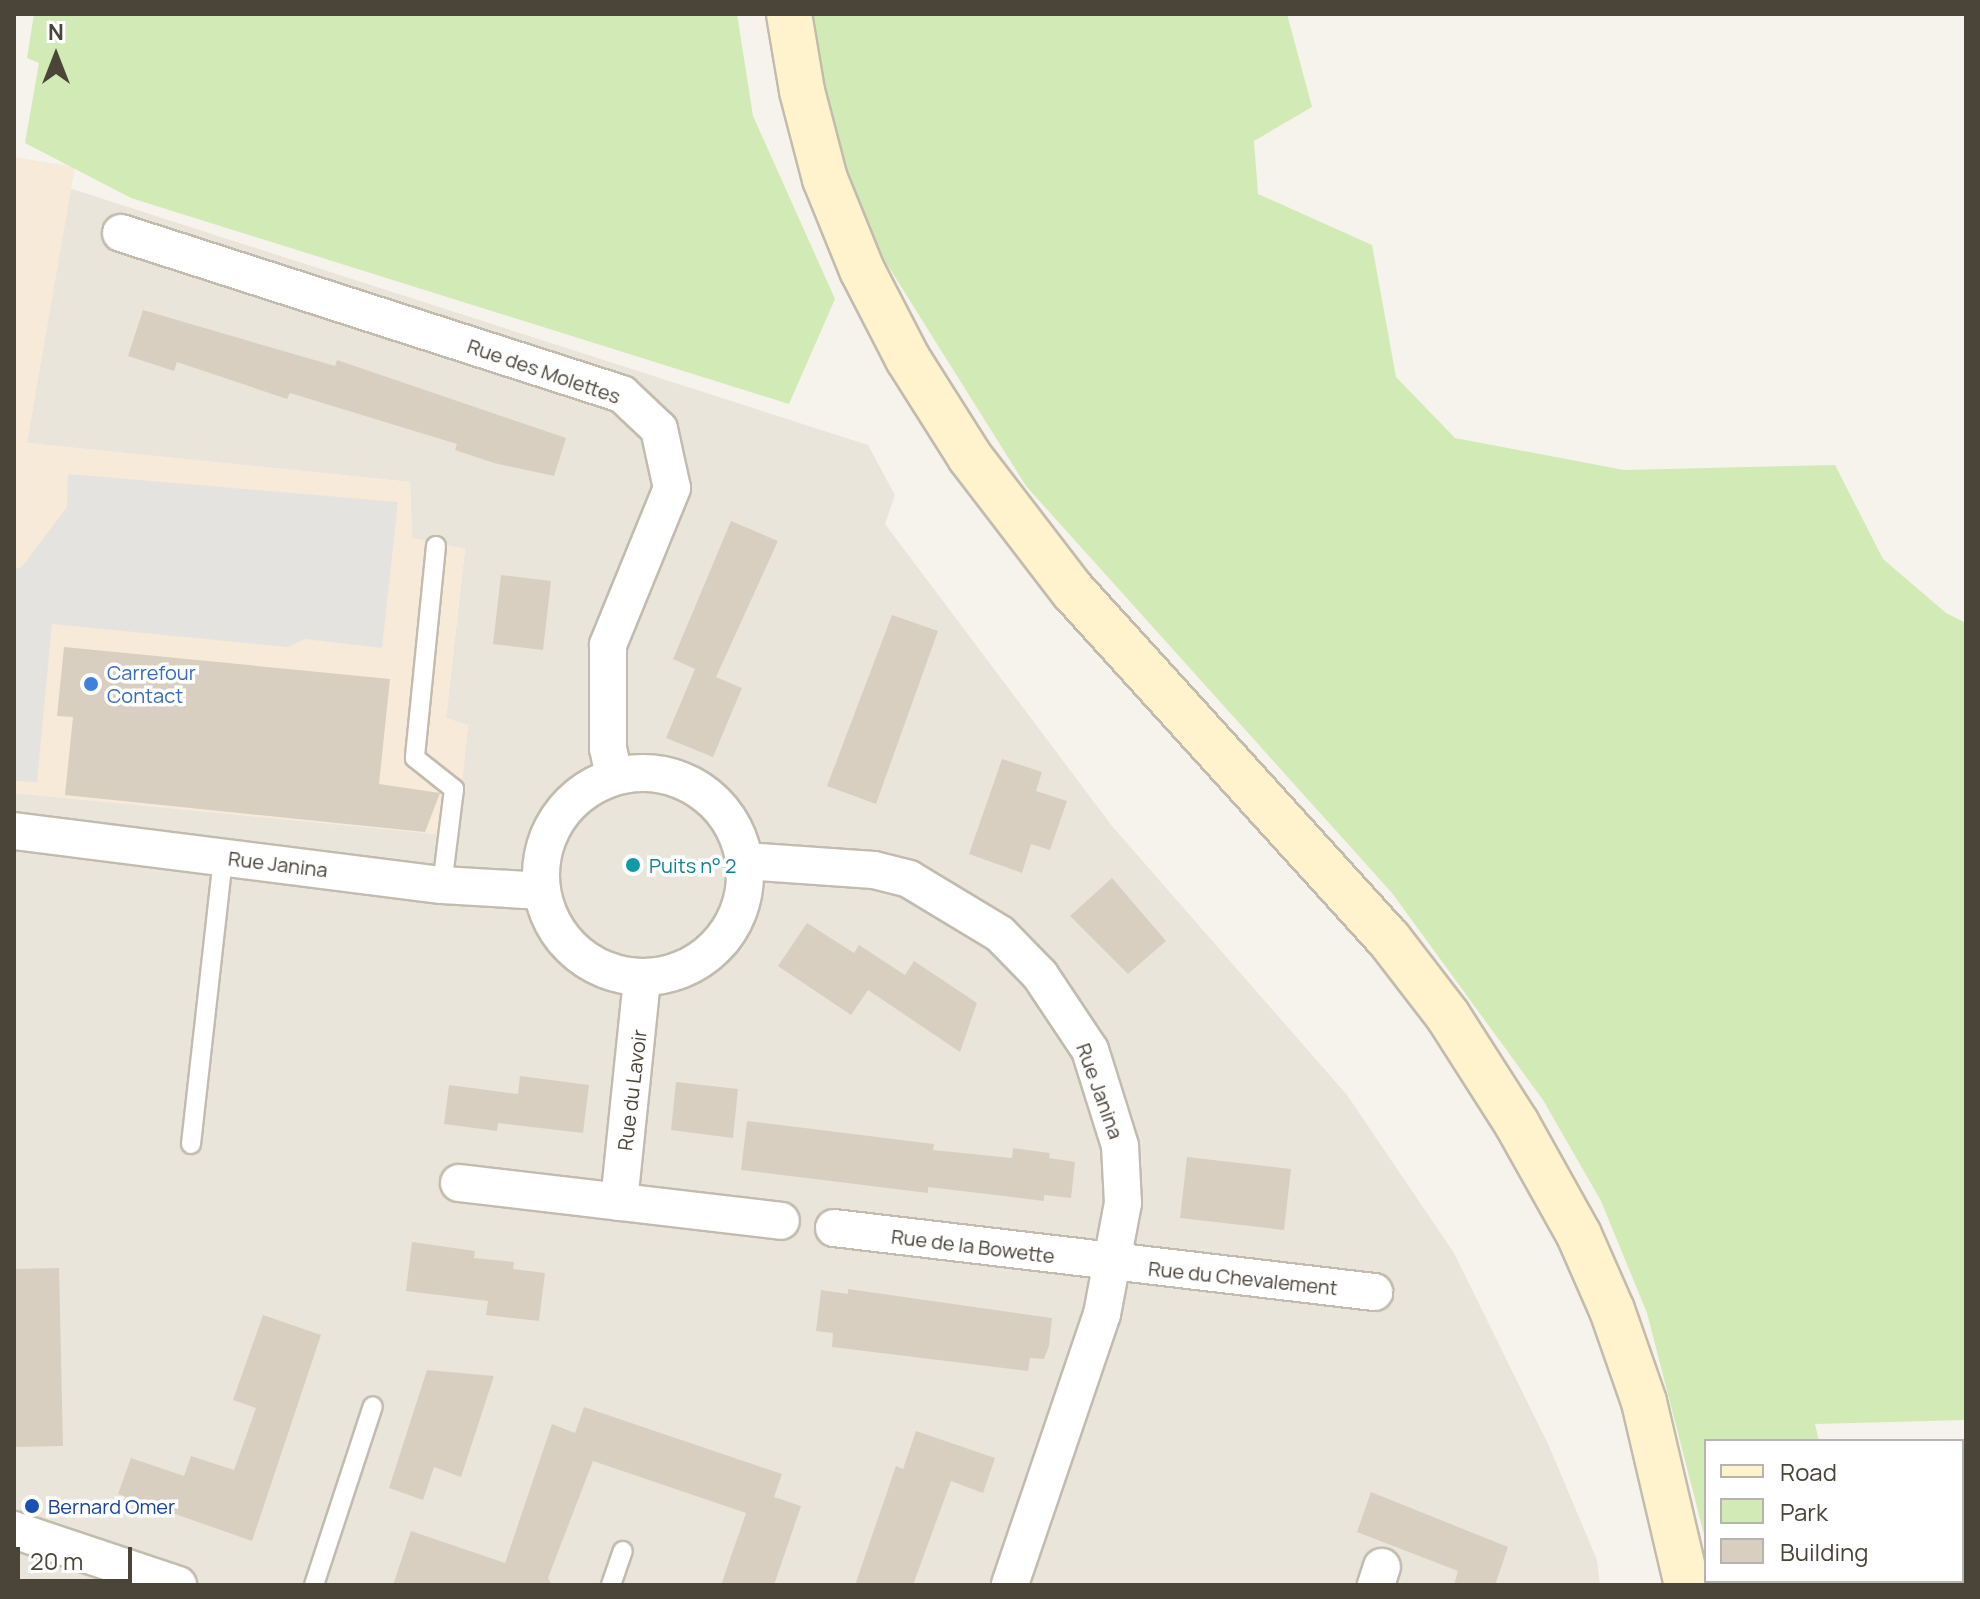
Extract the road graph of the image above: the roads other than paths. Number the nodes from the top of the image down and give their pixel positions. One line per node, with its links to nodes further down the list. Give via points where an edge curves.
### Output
1 (789, 14): 25 (main road, via 825,179 862,270 908,359 1002,504 1073,591 1388,938 1448,1016 1517,1124 1579,1235 1612,1310 1644,1402)
2 (121, 233): 4 (street, Rue des Molettes, via 622,394 659,429 672,488 608,645 608,748)
3 (436, 546): 8 (lane, via 415,758 454,789)
4 (614, 776): 7 (street, via 663,774 708,795 738,834); 9 (street, via 572,801 556,820 540,867)
5 (14, 831): 6 (street, Rue Janina)
6 (223, 857): 8 (street, Rue Janina); 11 (lane)
7 (745, 861): 10 (street, via 741,907 715,948 672,973); 16 (street, Rue Janina, via 874,870 909,879 1000,934 1040,975 1090,1050 1120,1146 1123,1203)
8 (442, 885): 9 (street, Rue Janina)
9 (542, 891): 10 (street, via 549,916 579,955 599,968)
10 (642, 978): 13 (street, Rue du Lavoir)
11 (191, 1144)
12 (459, 1183): 13 (street)
13 (619, 1202): 14 (street)
14 (781, 1221)
15 (834, 1228): 16 (street, Rue de la Bowette)
16 (1112, 1264): 17 (street, Rue du Chevalement); 21 (street, Rue Janina, via 1102,1314)
17 (1374, 1292)
18 (373, 1406): 23 (lane)
19 (14, 1530): 22 (street)
20 (623, 1551): 24 (lane)
21 (1011, 1583)
22 (178, 1585)
23 (314, 1585)
24 (611, 1585)
25 (1687, 1585)

